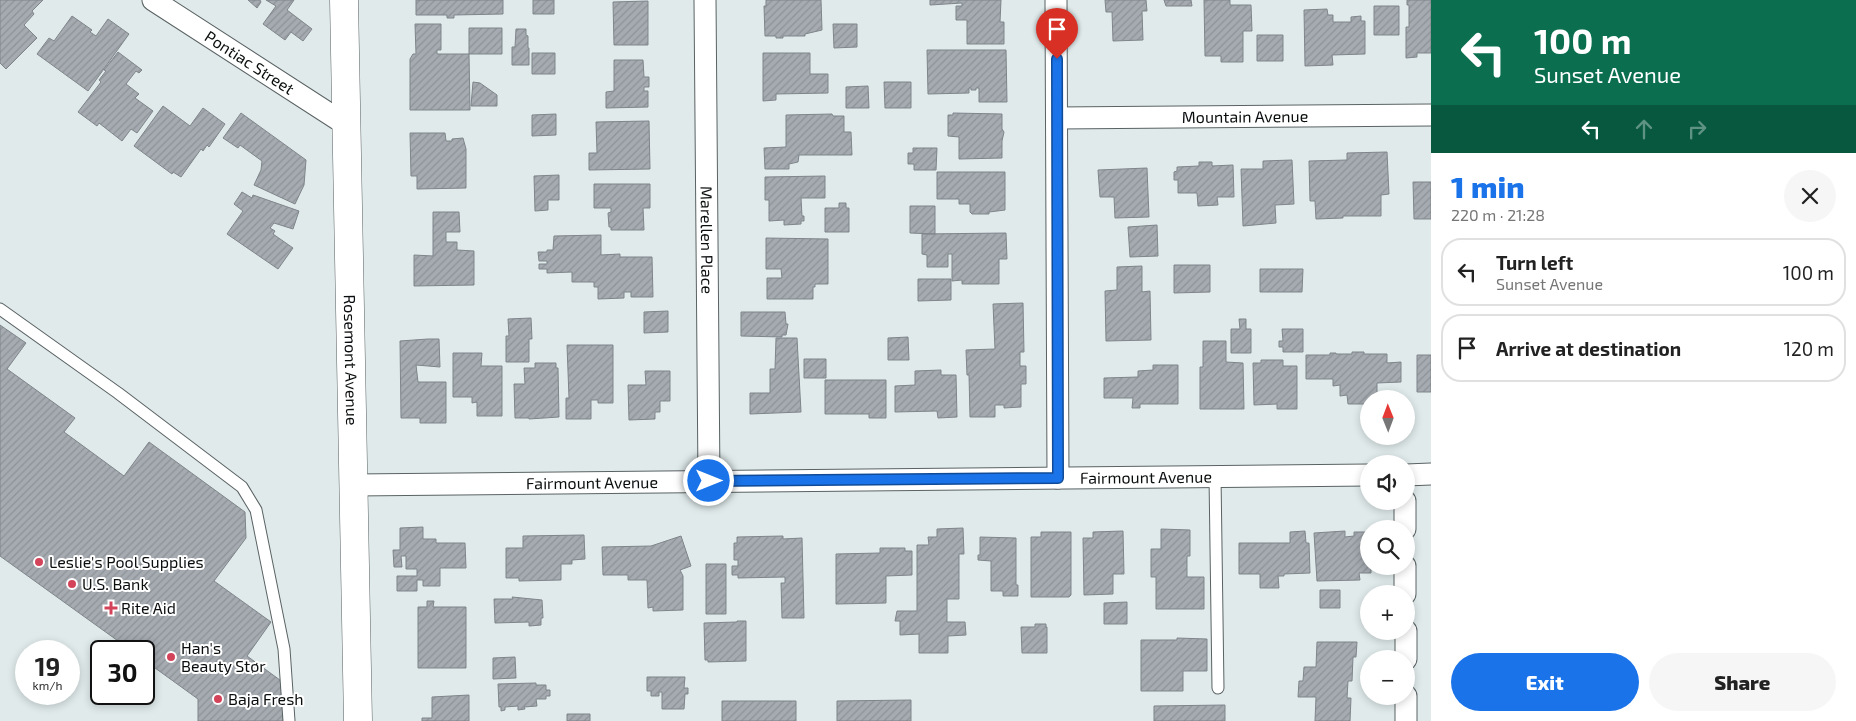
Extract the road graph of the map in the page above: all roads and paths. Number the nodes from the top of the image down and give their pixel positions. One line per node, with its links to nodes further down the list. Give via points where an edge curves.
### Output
1 (153, 0): 7 (street, Pontiac Street)
2 (344, 0): 7 (street, Rosemont Avenue)
3 (705, 0): 14 (street, Marellen Place)
4 (1056, 0): 6 (street)
5 (1431, 115): 6 (street, Mountain Avenue)
6 (1057, 118): 13 (street)
7 (345, 124): 15 (street, Rosemont Avenue)
8 (0, 309): 18 (lane, via 242,487 256,510 284,649)
9 (1431, 474): 11 (street)
10 (1360, 475): 12 (street, Fairmount Avenue)
11 (1415, 475)
12 (1215, 476): 13 (street, Fairmount Avenue); 16 (lane)
13 (1058, 478): 14 (street, Fairmount Avenue)
14 (709, 481): 15 (street, Fairmount Avenue)
15 (354, 485): 19 (street, Rosemont Avenue)
16 (1218, 688)
17 (1406, 705): 20 (street)
18 (289, 721)
19 (358, 721)
20 (1406, 721)

